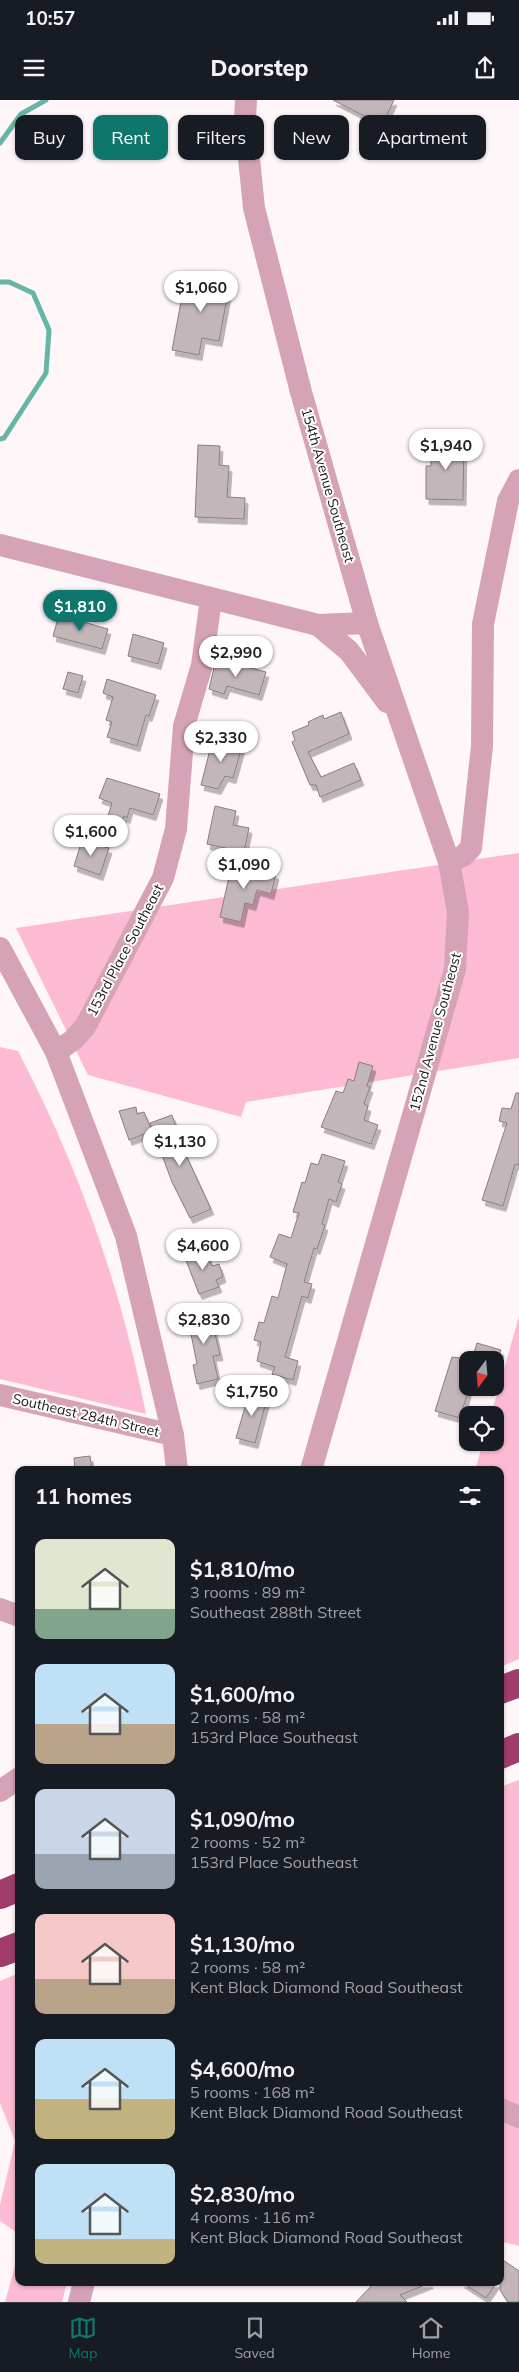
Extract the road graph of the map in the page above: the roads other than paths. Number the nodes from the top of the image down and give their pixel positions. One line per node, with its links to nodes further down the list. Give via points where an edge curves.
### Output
1 (246, 100): 5 (street, 154th Avenue Southeast, via 254,208 314,439)
2 (519, 480): 8 (street, via 508,501 483,624 482,746 471,848 464,856)
3 (0, 544): 4 (street)
4 (211, 599): 6 (street); 10 (street, 153rd Place Southeast, via 202,665 184,726 176,829 163,878 85,1027 74,1040)
5 (367, 623): 6 (street); 7 (street, 154th Avenue Southeast)
6 (318, 625): 7 (street, via 349,651)
7 (400, 720): 8 (street, 154th Avenue Southeast)
8 (449, 862): 14 (street, 152nd Avenue Southeast, via 458,912 455,970)
9 (0, 948): 10 (street)
10 (56, 1052): 12 (street, via 126,1236)
11 (0, 1395): 12 (street, Southeast 284th Street)
12 (173, 1435): 13 (street)
13 (177, 1466)
14 (312, 1466)
15 (0, 1609): 16 (street)
16 (15, 1615)
17 (519, 1683): 18 (highway)
18 (504, 1689)
19 (519, 1747): 20 (highway)
20 (504, 1753)
21 (15, 1781): 22 (street)
22 (0, 1791)
23 (15, 1889): 24 (highway)
24 (0, 1895)
25 (15, 1948): 26 (highway)
26 (0, 1954)
27 (504, 2111): 28 (street)
28 (519, 2117)
29 (83, 2286): 30 (street)
30 (79, 2302)

